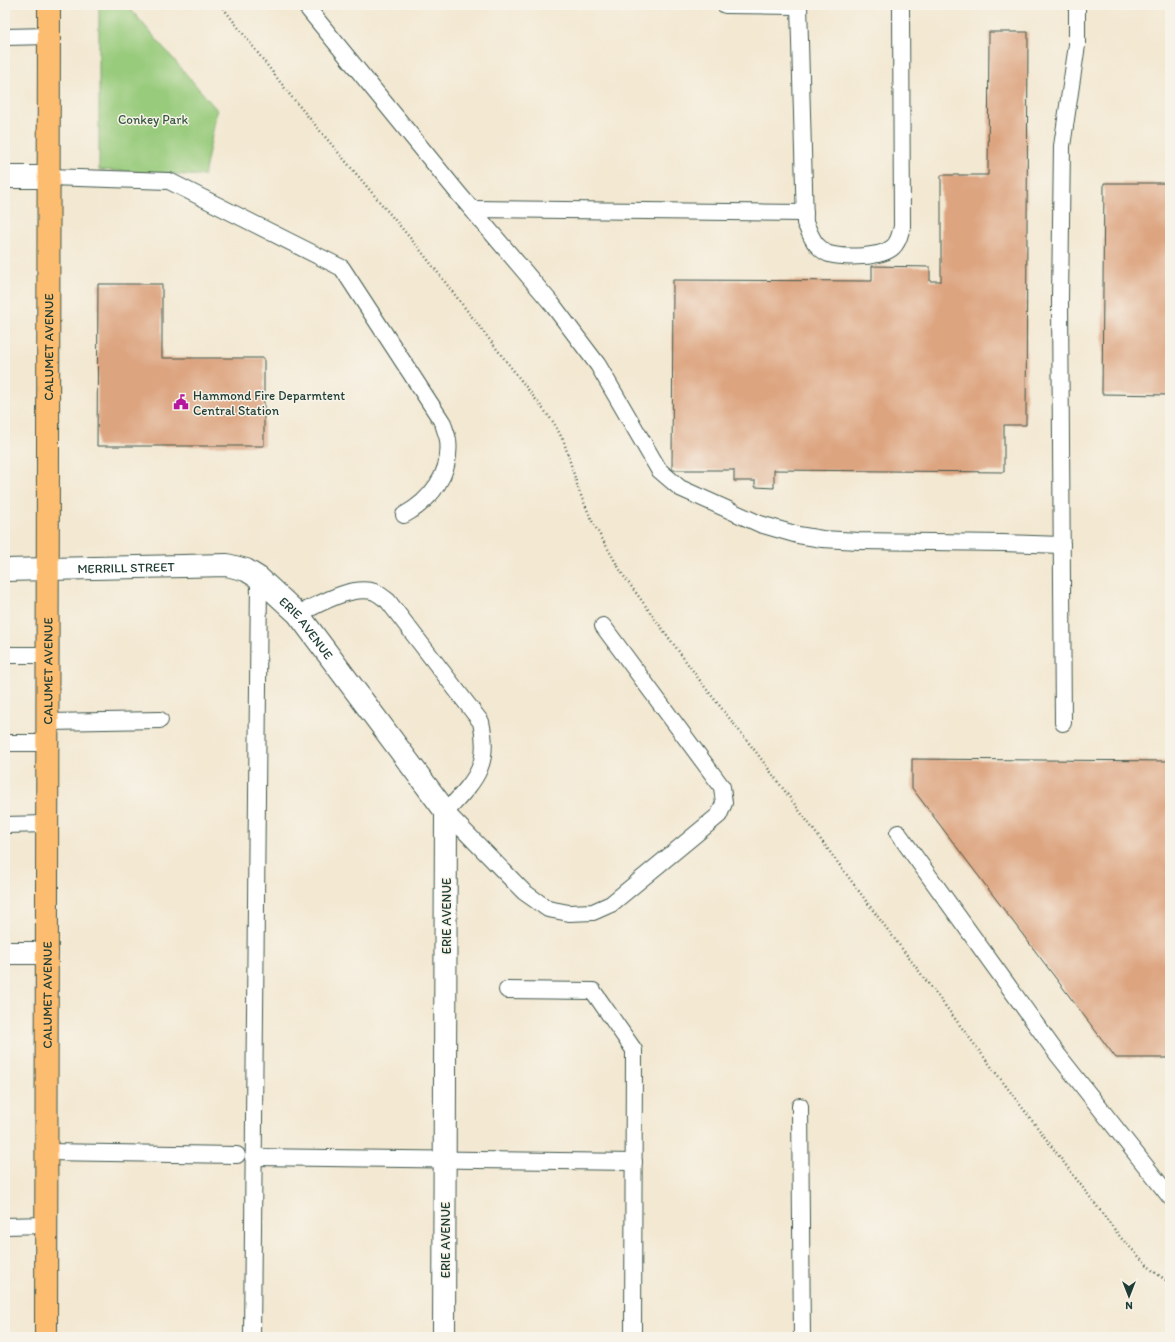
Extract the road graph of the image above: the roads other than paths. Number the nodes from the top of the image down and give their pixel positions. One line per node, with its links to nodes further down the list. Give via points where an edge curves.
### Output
1 (49, 5): 7 (main road, CALUMET AVENUE)
2 (305, 5): 11 (lane)
3 (725, 5): 4 (lane)
4 (799, 5): 12 (lane)
5 (901, 5): 12 (lane, via 903,214 898,239 894,247 882,253 843,256 827,253 817,246 805,222)
6 (1077, 5): 14 (lane, via 1077,45 1062,146)
7 (49, 36): 8 (lane); 9 (main road, CALUMET AVENUE)
8 (5, 37)
9 (49, 177): 10 (street); 13 (lane, via 169,181 342,268 442,423 448,440 448,459 442,478 430,495); 15 (main road, CALUMET AVENUE)
10 (5, 178)
11 (472, 209): 12 (lane); 14 (lane, via 552,304 598,365 659,470 680,488 760,524 822,539)
12 (805, 213)
13 (404, 515)
14 (1062, 545): 23 (lane)
15 (48, 569): 16 (street, MERRILL STREET); 17 (street, MERRILL STREET, via 227,565); 21 (main road, CALUMET AVENUE)
16 (5, 570)
17 (252, 574): 18 (street, ERIE AVENUE); 36 (lane)
18 (298, 614): 26 (street, ERIE AVENUE); 26 (lane, via 345,593 360,590 375,592 388,601 481,722 484,739 483,760 474,780)
19 (603, 626): 26 (lane, via 722,787 724,803 719,815 611,904 593,912 569,913 548,909 524,892)
20 (5, 655): 21 (lane)
21 (48, 655): 24 (main road, CALUMET AVENUE)
22 (160, 720): 24 (lane)
23 (1063, 723)
24 (47, 732): 25 (lane); 27 (main road, CALUMET AVENUE)
25 (5, 743)
26 (446, 812): 37 (street, ERIE AVENUE)
27 (47, 824): 28 (lane); 31 (main road, CALUMET AVENUE)
28 (5, 825)
29 (898, 833): 39 (lane, via 1058,1055)
30 (5, 953): 31 (street)
31 (47, 953): 34 (main road, CALUMET AVENUE)
32 (507, 990): 38 (lane, via 593,991 634,1050)
33 (800, 1106): 46 (lane)
34 (47, 1152): 35 (lane); 40 (main road, CALUMET AVENUE)
35 (237, 1155)
36 (253, 1157): 37 (lane); 43 (lane)
37 (445, 1160): 38 (lane); 44 (street, ERIE AVENUE)
38 (634, 1162): 45 (lane)
39 (1170, 1197)
40 (46, 1225): 41 (lane); 42 (main road, CALUMET AVENUE)
41 (5, 1226)
42 (46, 1337)
43 (252, 1337)
44 (444, 1337)
45 (633, 1337)
46 (802, 1337)

